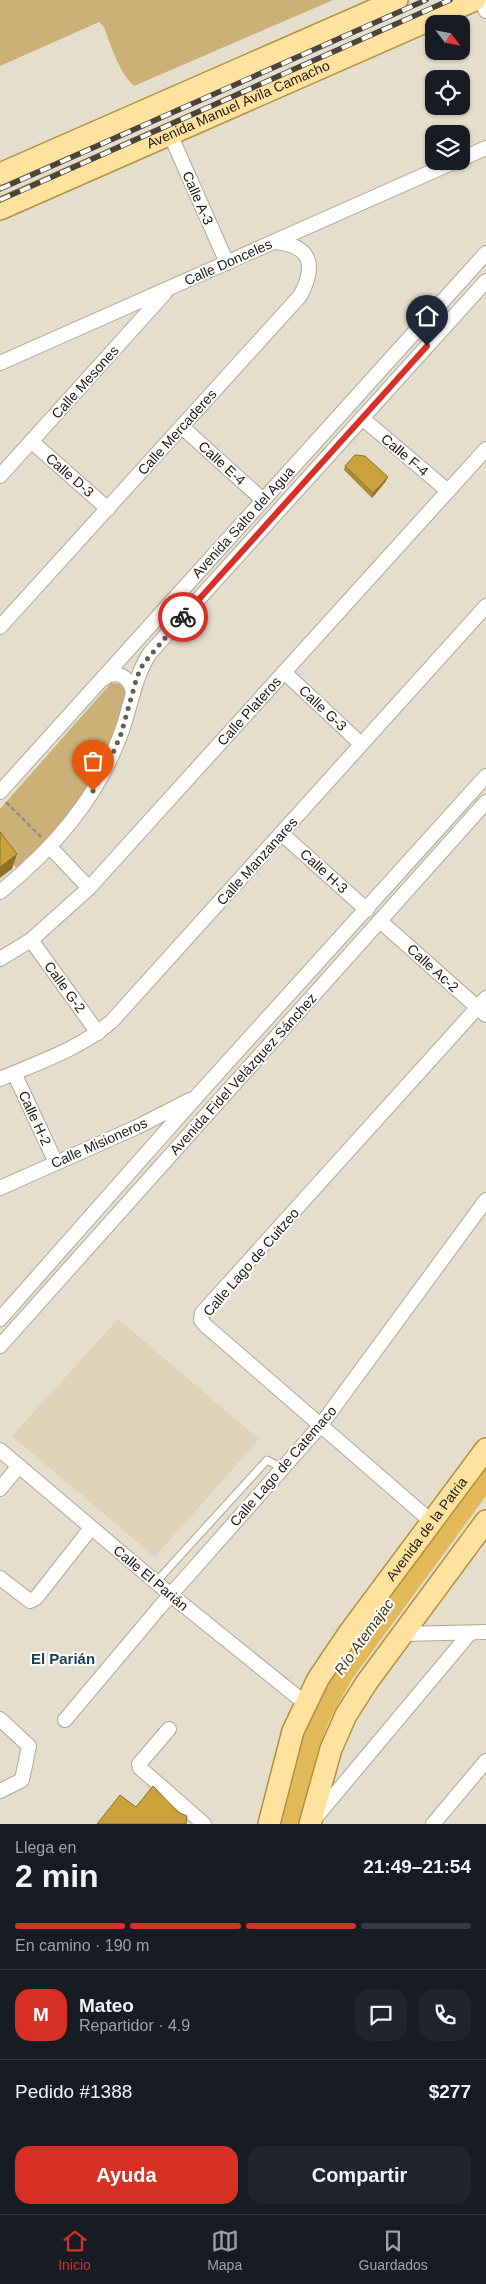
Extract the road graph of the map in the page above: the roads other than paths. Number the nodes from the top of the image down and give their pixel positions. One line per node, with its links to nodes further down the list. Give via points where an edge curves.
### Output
1 (397, 0): 5 (main road)
2 (475, 0): 6 (main road, Avenida Manuel Ávila Camacho)
3 (481, 0): 4 (street)
4 (486, 11)
5 (159, 104): 8 (main road, via 156,125); 11 (main road)
6 (170, 134): 8 (main road, Avenida Manuel Ávila Camacho); 15 (street, Calle A-3)
7 (486, 148): 9 (street)
8 (136, 149): 12 (main road, Avenida Manuel Ávila Camacho)
9 (470, 155)
10 (436, 170): 13 (street, Calle Donceles)
11 (0, 174)
12 (0, 209)
13 (274, 242): 15 (street, Calle Donceles); 22 (street, Calle Mercaderes, via 299,247 308,261 307,283 300,296)
14 (486, 253): 18 (street, Avenida Salto del Agua)
15 (227, 263): 17 (street, Calle Donceles)
16 (486, 281): 19 (street, Avenida Salto del Agua)
17 (169, 288): 20 (street, Calle Donceles); 23 (street, Calle Mesones)
18 (452, 291): 19 (street); 27 (street, Avenida Salto del Agua)
19 (466, 303): 21 (street, Avenida Salto del Agua)
20 (0, 363)
21 (362, 418): 26 (street, Calle F-4); 30 (street, Avenida Salto del Agua)
22 (182, 427): 27 (street, Calle E-4); 28 (street, Calle Mercaderes)
23 (31, 441): 25 (street, Calle Mesones); 28 (street, Calle D-3)
24 (486, 449): 26 (street, Calle Plateros)
25 (0, 476)
26 (448, 491): 33 (street, Calle Plateros)
27 (263, 500): 29 (street, Avenida Salto del Agua)
28 (108, 509): 32 (street, Calle Mercaderes)
29 (226, 541): 30 (street); 34 (street, Avenida Salto del Agua)
30 (240, 553): 35 (street, Avenida Salto del Agua, via 150,654 137,677)
31 (486, 606): 36 (street, Calle Manzanares)
32 (0, 627)
33 (284, 672): 36 (street, Calle G-3); 42 (street, Calle Plateros)
34 (98, 682): 35 (street, via 112,674 122,676 130,682); 38 (street, Avenida Salto del Agua)
35 (133, 693): 41 (street, Avenida Salto del Agua, via 121,734 101,779 86,804)
36 (361, 744): 40 (street, Calle Manzanares)
37 (486, 776): 44 (street, Avenida Fidel Velázquez Sánchez)
38 (0, 794)
39 (486, 802): 45 (street, Avenida Fidel Velázquez Sánchez)
40 (281, 833): 44 (street, Calle H-3); 51 (street, Calle Manzanares)
41 (50, 847): 42 (street); 43 (street, Avenida Salto del Agua)
42 (89, 888): 46 (street, Calle Plateros)
43 (0, 892)
44 (367, 910): 48 (street, Avenida Fidel Velázquez Sánchez)
45 (380, 921): 49 (street, Avenida Fidel Velázquez Sánchez); 50 (street, Calle Ac-2)
46 (31, 940): 47 (street, Calle Plateros); 51 (street, Calle G-2)
47 (0, 959)
48 (319, 962): 49 (street); 54 (street, Avenida Fidel Velázquez Sánchez)
49 (332, 974): 59 (street, Avenida Fidel Velázquez Sánchez)
50 (483, 1007): 60 (street, Calle Lago de Cuitzeo, via 202,1314 204,1326)
51 (98, 1033): 52 (street, Calle Manzanares, via 77,1046)
52 (14, 1073): 53 (street, Calle Manzanares); 55 (street, Calle H-2)
53 (0, 1079)
54 (197, 1096): 55 (street, Calle Misioneros); 58 (street, Avenida Fidel Velázquez Sánchez)
55 (56, 1163): 56 (street, Calle Misioneros)
56 (0, 1188)
57 (486, 1200): 60 (street, Calle Lago de Catemaco)
58 (0, 1319)
59 (0, 1346)
60 (320, 1426): 64 (street, Calle Lago de Catemaco); 67 (street, Calle Lago de Cuitzeo)
61 (486, 1449): 67 (main road, Avenida de la Patria)
62 (0, 1450): 63 (street, Calle El Parián)
63 (18, 1467): 65 (street); 68 (street, Calle El Parián)
64 (282, 1468): 70 (lane, via 267,1460); 71 (street, Calle Lago de Catemaco)
65 (0, 1490)
66 (486, 1520): 74 (main road)
67 (432, 1522): 75 (main road, Avenida de la Patria, via 332,1657)
68 (91, 1528): 69 (street, via 36,1598 30,1601 24,1598); 70 (street, Calle El Parián)
69 (0, 1578)
70 (156, 1582): 71 (street, Calle El Parián)
71 (171, 1595): 75 (street, Calle El Parián); 77 (street, Calle Lago de Catemaco)
72 (470, 1632): 73 (street); 74 (street); 83 (street)
73 (486, 1632)
74 (402, 1634): 83 (main road, via 346,1715 331,1749)
75 (305, 1703): 82 (main road, Avenida de la Patria, via 290,1740)
76 (0, 1720): 80 (street, via 29,1746 22,1780)
77 (65, 1720)
78 (169, 1729): 81 (street, via 139,1764)
79 (486, 1761): 84 (street)
80 (0, 1791)
81 (204, 1824)
82 (268, 1824)
83 (310, 1824)
84 (433, 1824)

